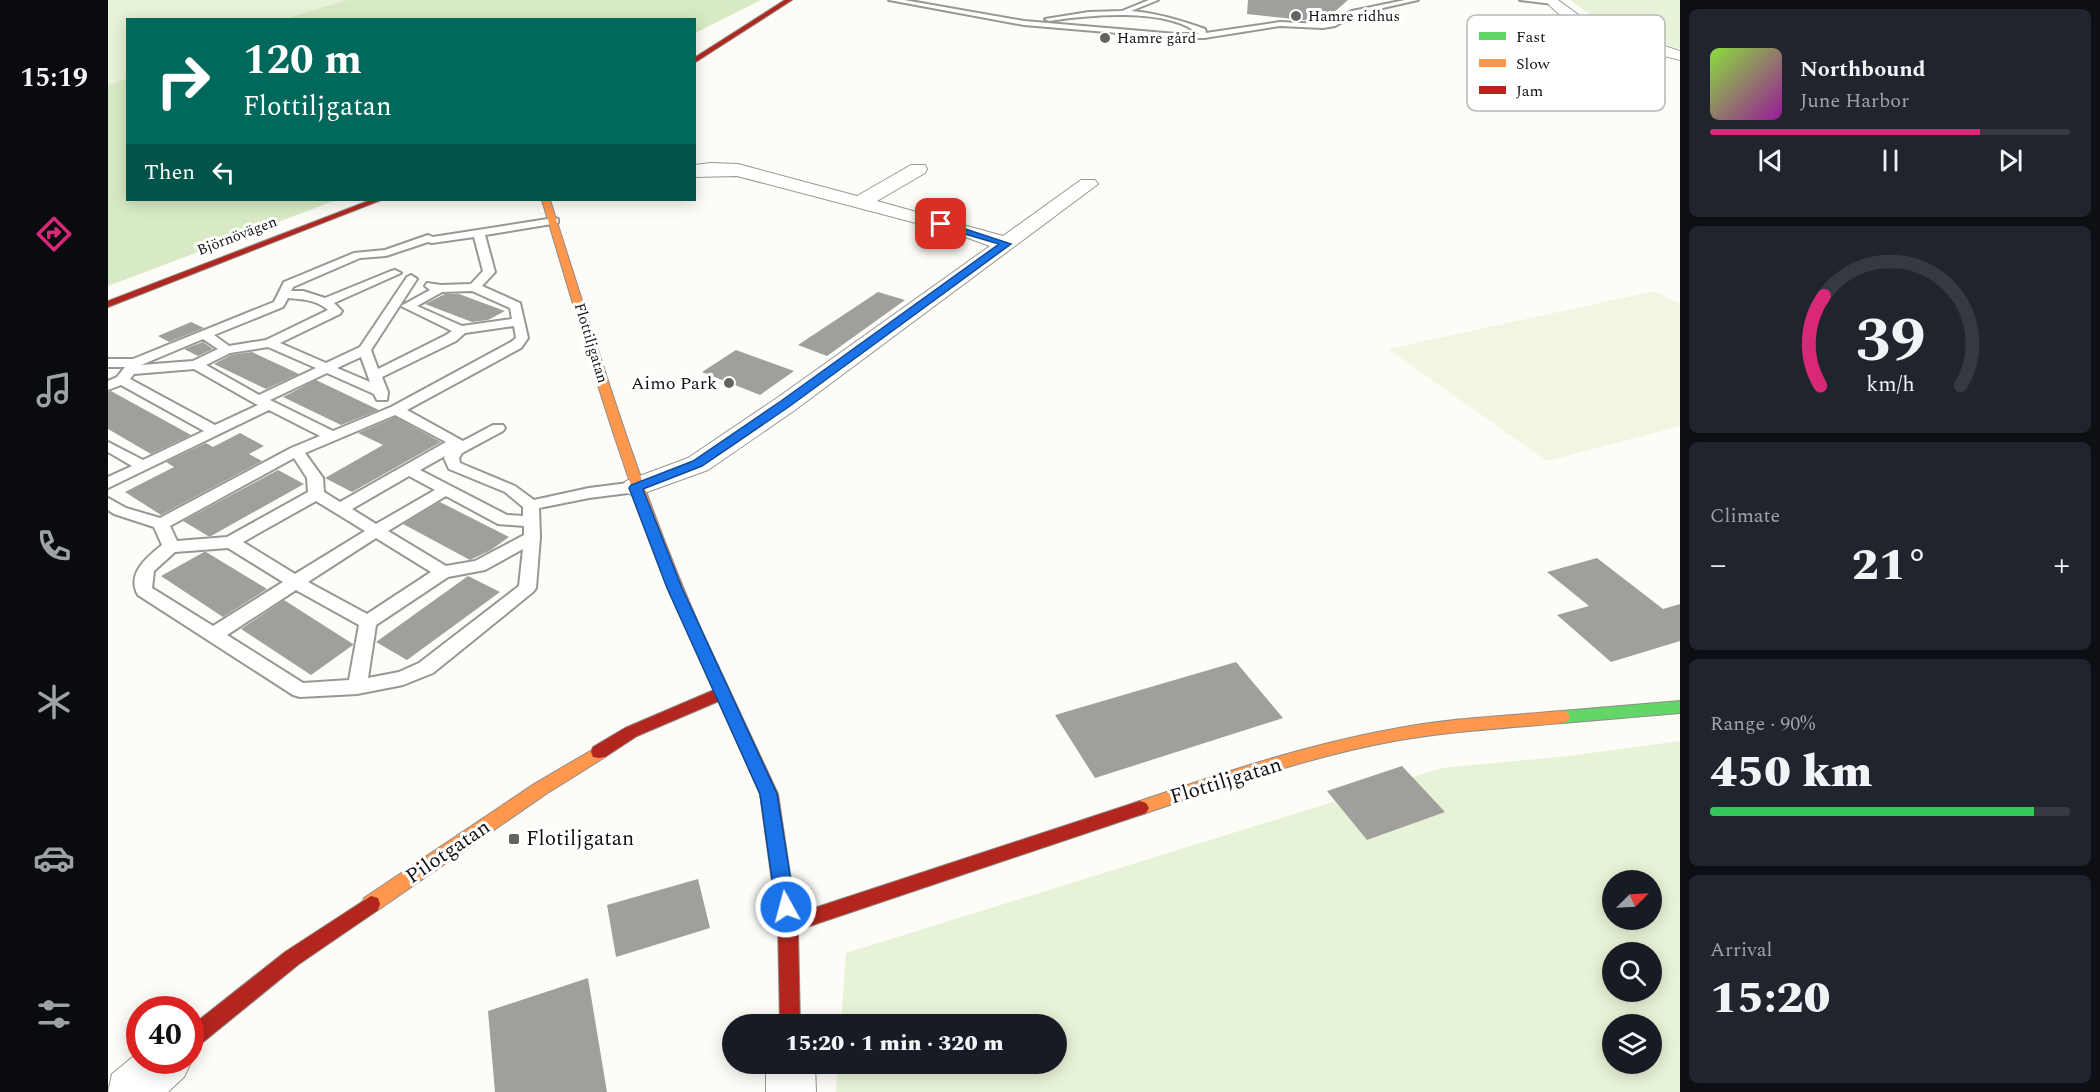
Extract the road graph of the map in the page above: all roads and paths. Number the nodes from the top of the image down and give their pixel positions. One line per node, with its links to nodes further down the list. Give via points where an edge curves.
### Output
1 (789, 0): 16 (street)
2 (892, 0): 9 (lane)
3 (1155, 0): 7 (lane)
4 (1416, 0): 12 (lane, via 1354,12 1329,25 1280,24)
5 (1523, 0): 6 (lane)
6 (1552, 1): 8 (street)
7 (1124, 11): 9 (lane); 12 (lane, via 1186,24 1202,31)
8 (1571, 15)
9 (1009, 20): 10 (lane); 11 (lane)
10 (1081, 28): 12 (lane); 13 (lane, via 1089,31 1089,35)
11 (1055, 35)
12 (1204, 36)
13 (1080, 38)
14 (1665, 51): 15 (street)
15 (1680, 56)
16 (696, 60)
17 (918, 169): 22 (street)
18 (696, 171): 22 (street, via 738,170)
19 (1088, 184): 25 (street)
20 (374, 201): 33 (street, Björnövägen)
21 (546, 201): 23 (street, Flottiljgatan)
22 (860, 202): 25 (street)
23 (554, 221): 24 (lane); 60 (street, Flottiljgatan)
24 (479, 232): 26 (lane, via 430,239); 29 (lane, via 489,272)
25 (1006, 244): 60 (street, via 698,464)
26 (386, 253): 27 (lane); 31 (lane, via 358,255 288,285)
27 (394, 273): 28 (lane); 32 (lane)
28 (411, 279): 30 (lane); 34 (lane)
29 (474, 287): 30 (lane); 35 (lane, via 516,306)
30 (440, 289): 34 (lane)
31 (284, 294): 32 (lane); 37 (lane, via 279,304)
32 (326, 302): 38 (lane, via 336,311)
33 (108, 304)
34 (400, 306): 36 (lane); 40 (lane)
35 (519, 322): 36 (lane); 49 (lane, via 522,338 516,345)
36 (461, 330): 45 (lane)
37 (204, 334): 39 (lane); 44 (lane)
38 (269, 343): 39 (lane); 43 (lane)
39 (227, 350): 42 (lane)
40 (365, 350): 43 (lane); 45 (lane)
41 (108, 363): 44 (lane)
42 (196, 365): 44 (lane); 48 (lane)
43 (325, 368): 47 (lane); 48 (lane)
44 (129, 371): 46 (lane); 51 (lane)
45 (374, 376): 47 (lane)
46 (108, 386)
47 (381, 392): 49 (lane)
48 (264, 402): 51 (lane); 52 (lane)
49 (392, 412): 52 (lane); 56 (lane, via 457,442)
50 (498, 428): 54 (lane)
51 (215, 431): 57 (lane)
52 (332, 436): 55 (lane)
53 (108, 446): 57 (lane)
54 (458, 450): 56 (lane); 65 (lane, via 451,458 454,466 510,489)
55 (296, 452): 62 (lane, via 315,478); 66 (lane)
56 (440, 452): 58 (lane)
57 (143, 466): 59 (lane)
58 (409, 470): 61 (lane); 63 (lane)
59 (108, 483)
60 (636, 488): 65 (lane, via 589,493); 75 (street, Flottiljgatan, via 675,588)
61 (447, 489): 65 (lane, via 504,519); 67 (lane)
62 (315, 494): 63 (lane); 68 (lane)
63 (340, 508): 67 (lane)
64 (112, 511): 66 (lane)
65 (531, 521): 70 (lane, via 478,566); 74 (lane, via 527,588 426,668 403,678)
66 (161, 524): 69 (lane)
67 (376, 531): 70 (lane); 71 (lane)
68 (231, 542): 69 (lane); 71 (lane)
69 (171, 547): 73 (lane, via 147,566 141,579 144,591)
70 (443, 572): 72 (lane)
71 (294, 582): 72 (lane); 73 (lane)
72 (368, 622): 74 (lane)
73 (213, 635): 74 (lane, via 300,690)
74 (357, 687)
75 (723, 693): 77 (street, Flottiljgatan, via 769,794); 79 (street, Pilotgatan, via 631,732 540,789 292,958)
76 (1680, 707): 77 (street, Flottiljgatan, via 1430,729 1362,741 1238,776)
77 (788, 925): 78 (street, Flottiljgatan)
78 (790, 1014)
79 (204, 1029)
80 (151, 1074): 82 (street)
81 (791, 1074): 83 (street)
82 (130, 1092)
83 (791, 1092)

